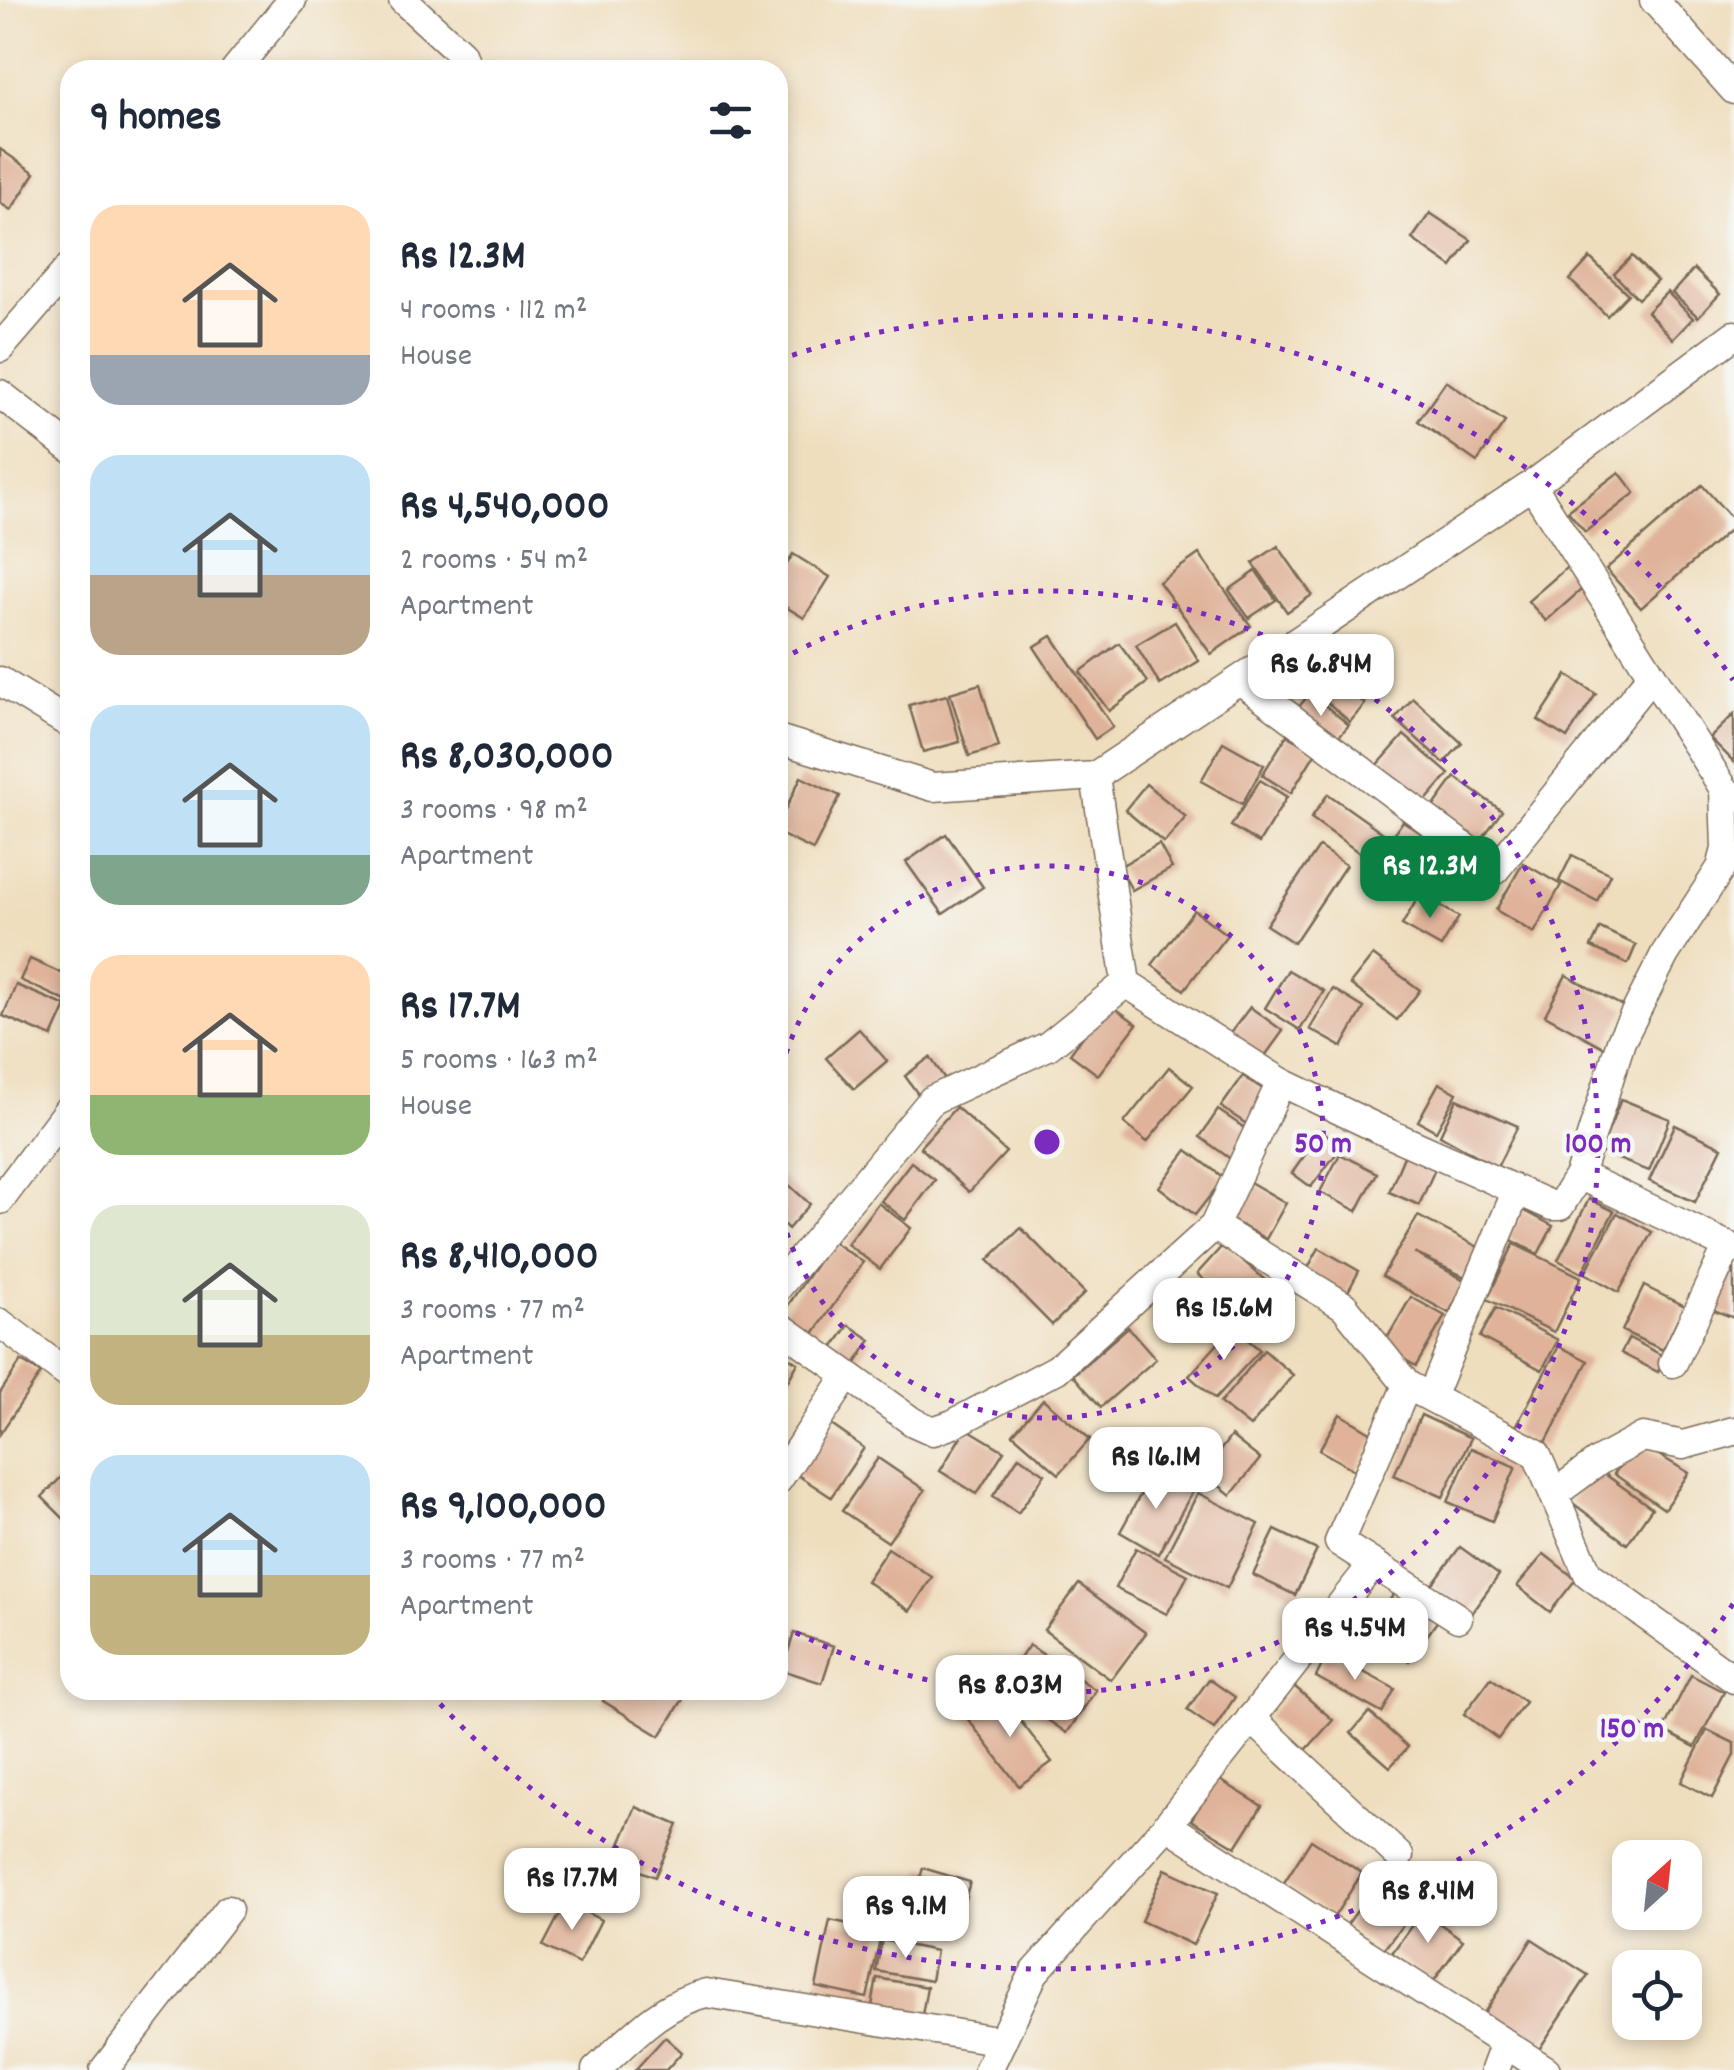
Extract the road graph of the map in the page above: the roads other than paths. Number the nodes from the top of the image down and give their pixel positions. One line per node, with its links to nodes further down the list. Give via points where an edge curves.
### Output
1 (292, 0): 4 (street)
2 (403, 0): 5 (street)
3 (1654, 0): 6 (street)
4 (243, 60)
5 (464, 60)
6 (1734, 90)
7 (60, 279): 9 (street)
8 (1734, 335): 12 (street)
9 (0, 348)
10 (0, 394): 11 (street)
11 (60, 440)
12 (1532, 486): 13 (street); 14 (street)
13 (1652, 675): 14 (street, via 1495,870); 19 (street)
14 (1240, 680): 18 (street)
15 (0, 681): 16 (street)
16 (60, 718)
17 (788, 742): 18 (street, via 932,787)
18 (1094, 776): 20 (street)
19 (1729, 794): 23 (street, via 1720,868 1621,1041)
20 (1126, 983): 21 (street); 28 (street, via 1048,1046 932,1100)
21 (1281, 1082): 24 (street); 26 (street)
22 (60, 1120): 25 (street)
23 (1580, 1175): 24 (street, via 1560,1206); 27 (street)
24 (1516, 1192): 34 (street)
25 (0, 1200)
26 (1214, 1226): 33 (street, via 1056,1369 953,1424 933,1431 912,1422); 34 (street, via 1344,1306)
27 (1731, 1247): 31 (street)
28 (788, 1275)
29 (0, 1322): 32 (street)
30 (788, 1332): 33 (street)
31 (1673, 1363)
32 (60, 1368)
33 (846, 1376): 36 (street)
34 (1419, 1391): 37 (street, via 1536,1452); 38 (street, via 1339,1542)
35 (1734, 1431): 37 (street, via 1683,1445 1644,1438 1599,1460)
36 (788, 1465)
37 (1554, 1494): 40 (street, via 1588,1574)
38 (1373, 1564): 39 (street); 41 (street)
39 (1458, 1618)
40 (1734, 1680)
41 (1252, 1718): 42 (street); 43 (street)
42 (1167, 1825): 45 (street, via 1034,1973); 46 (street)
43 (1400, 1856)
44 (228, 1910): 47 (street)
45 (1002, 2041): 48 (street, via 706,1993 659,2013); 49 (street)
46 (1504, 2043): 50 (street); 51 (street)
47 (104, 2070)
48 (596, 2070)
49 (988, 2070)
50 (1495, 2070)
51 (1546, 2070)

